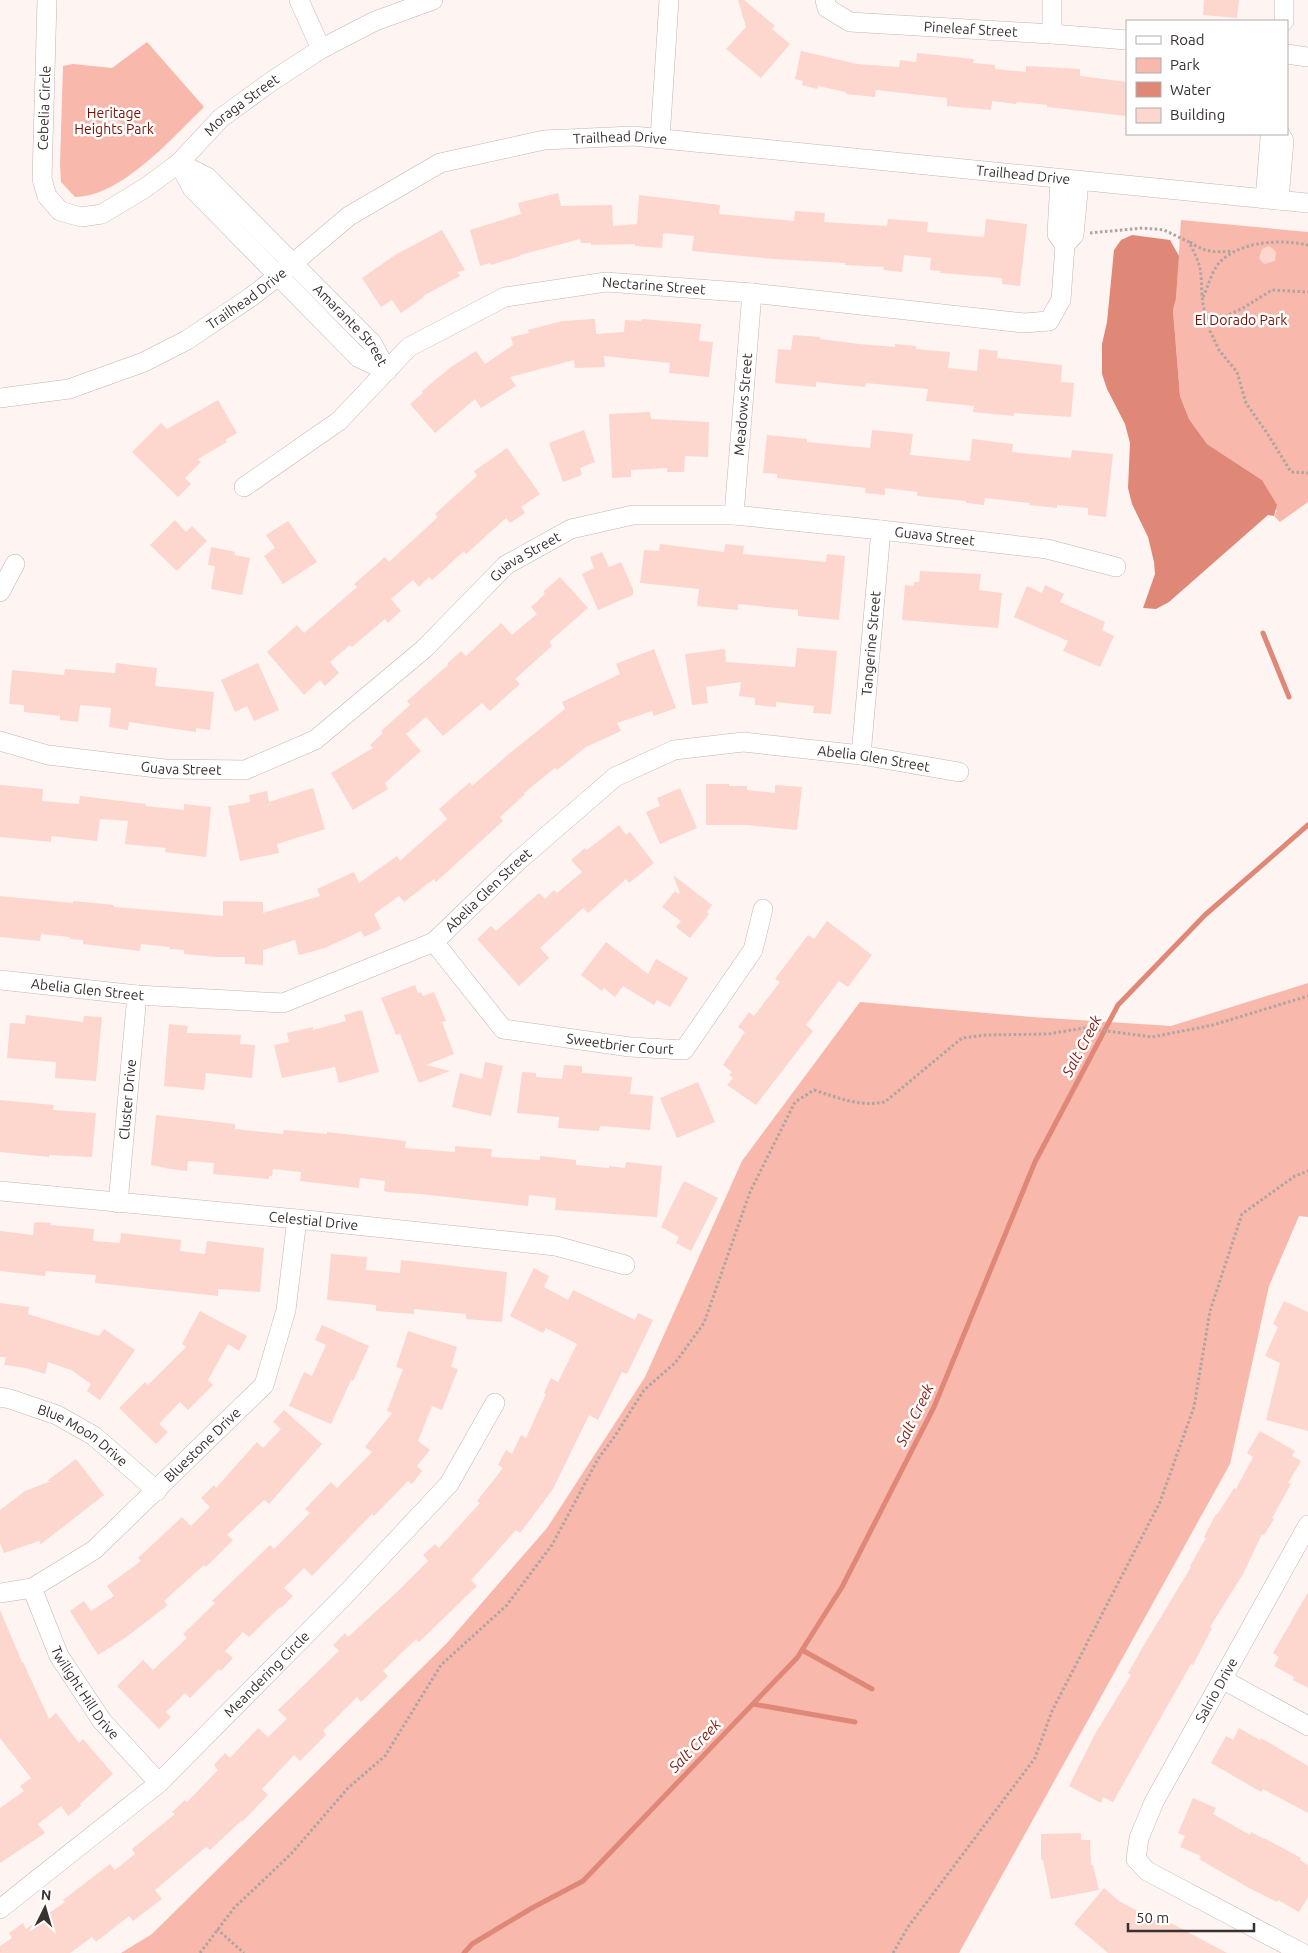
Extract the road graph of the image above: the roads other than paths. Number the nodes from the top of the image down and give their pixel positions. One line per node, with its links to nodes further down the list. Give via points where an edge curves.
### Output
1 (47, 0): 22 (street, Cebelia Circle, via 42,179 47,196)
2 (299, 0): 11 (street)
3 (433, 0): 11 (street, Moraga Street, via 375,21)
4 (669, 0): 16 (street)
5 (825, 0): 9 (street, Pineleaf Street, via 827,8 850,22)
6 (1052, 0): 9 (street)
7 (1284, 0): 8 (street)
8 (1284, 20)
9 (1052, 34): 10 (street, Pineleaf Street)
10 (1126, 40)
11 (321, 50): 17 (street, Moraga Street, via 272,80 221,118)
12 (1288, 54): 13 (street)
13 (1308, 57)
14 (1273, 135): 20 (street, via 1270,138)
15 (1281, 135): 20 (street, via 1284,141)
16 (660, 139): 18 (street, Trailhead Drive); 24 (street, Trailhead Drive, via 633,136 544,140 440,163 349,216)
17 (179, 163): 22 (street, Moraga Street, via 102,214 81,217); 24 (street, Amarante Street, via 208,176); 25 (street, Amarante Street, via 192,188)
18 (1060, 180): 19 (street, Trailhead Drive); 23 (street, Nectarine Street, via 1057,234)
19 (1079, 182): 20 (street, Trailhead Drive); 23 (street, Nectarine Street, via 1074,235)
20 (1272, 200): 21 (street, Trailhead Drive)
21 (1308, 203)
22 (60, 211)
23 (1065, 245): 26 (street, Nectarine Street, via 1061,300 1049,321 1024,323)
24 (292, 263): 25 (street, Trailhead Drive); 27 (street, Amarante Street, via 372,344)
25 (278, 276): 27 (street, Amarante Street, via 359,358); 28 (street, Trailhead Drive, via 187,340 144,362 69,389)
26 (752, 293): 27 (street, Nectarine Street, via 606,282 505,297 409,347); 30 (street, Meadows Street)
27 (387, 371): 29 (street, Nectarine Street, via 339,421)
28 (0, 398)
29 (244, 487)
30 (734, 515): 31 (street, Guava Street); 35 (street, Guava Street, via 633,514 571,528 506,565 424,649 315,740 245,770 166,769 48,755)
31 (881, 530): 33 (street, Guava Street, via 1047,549); 36 (street, Tangerine Street)
32 (15, 564): 34 (street)
33 (1116, 567)
34 (0, 592)
35 (0, 741)
36 (861, 755): 37 (street, Abelia Glen Street); 39 (street, Abelia Glen Street, via 743,742 674,750 615,778 518,861)
37 (959, 772)
38 (763, 909): 39 (street, Sweetbrier Court, via 753,950 684,1050 630,1047 503,1029)
39 (434, 942): 41 (street, Abelia Glen Street, via 284,1003)
40 (0, 980): 41 (street, Abelia Glen Street)
41 (138, 996): 43 (street, Cluster Drive)
42 (0, 1191): 43 (street, Celestial Drive)
43 (118, 1203): 44 (street, Celestial Drive)
44 (297, 1219): 45 (street, Celestial Drive, via 556,1246); 48 (street, Bluestone Drive, via 286,1310 264,1384)
45 (625, 1265)
46 (0, 1398): 48 (street, Blue Moon Drive, via 10,1398 57,1415 94,1436)
47 (495, 1403): 54 (street, Meandering Circle, via 449,1484 347,1593)
48 (157, 1490): 50 (street, Bluestone Drive, via 94,1550)
49 (1308, 1526): 52 (street, Salrio Drive)
50 (32, 1588): 51 (street, Bluestone Drive); 54 (street, Twilight Hill Drive, via 59,1656 102,1721)
51 (0, 1593)
52 (1222, 1680): 53 (street); 56 (street, Salrio Drive, via 1154,1802 1139,1838 1136,1859 1147,1871)
53 (1308, 1726)
54 (159, 1783): 55 (street, Meandering Circle)
55 (0, 1909)
56 (1302, 1953)

